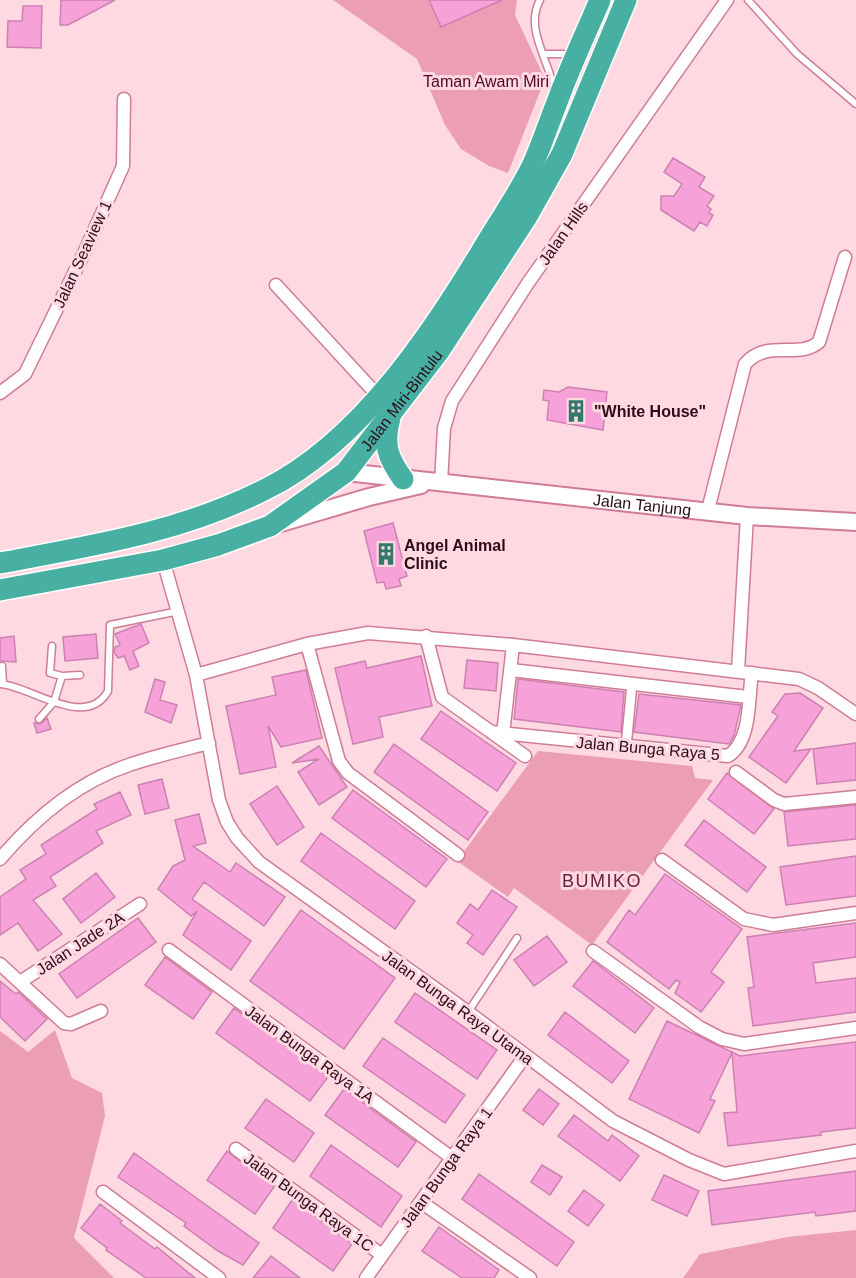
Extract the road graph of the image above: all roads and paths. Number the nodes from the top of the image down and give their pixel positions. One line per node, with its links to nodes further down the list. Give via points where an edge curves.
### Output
1 (540, 0): 7 (lane, via 533,27)
2 (600, 0): 6 (highway, Jalan Miri-Bintulu)
3 (626, 0): 15 (highway, Jalan Miri-Bintulu, via 562,154 520,227)
4 (727, 0): 18 (street, Jalan Hills, via 528,283 452,401)
5 (748, 0): 10 (lane, via 797,54)
6 (579, 50): 7 (lane, via 569,55); 9 (highway, Jalan Miri-Bintulu)
7 (545, 54): 9 (lane)
8 (124, 99): 13 (street, Jalan Seaview 1, via 123,166 25,374)
9 (556, 104): 14 (highway, Jalan Miri-Bintulu, via 532,166 468,275)
10 (856, 104)
11 (844, 257): 20 (street, via 819,342 805,350 766,351 745,364)
12 (276, 285): 14 (street)
13 (0, 393)
14 (379, 398): 19 (highway, Jalan Miri-Bintulu, via 308,462)
15 (390, 418): 16 (highway, Jalan Miri-Bintulu); 17 (highway, via 386,450)
16 (346, 472): 17 (street, Jalan Tanjung); 19 (highway); 23 (highway, Jalan Miri-Bintulu)
17 (403, 478): 18 (street, Jalan Tanjung)
18 (436, 483): 20 (street, Jalan Tanjung); 23 (street, Jalan Tanjung, via 369,497)
19 (269, 488): 25 (highway, Jalan Miri-Bintulu, via 231,506 134,538)
20 (708, 510): 21 (street, Jalan Tanjung)
21 (747, 516): 22 (street, Jalan Tanjung); 34 (street)
22 (856, 522)
23 (270, 526): 24 (highway, Jalan Miri-Bintulu)
24 (163, 560): 26 (highway, Jalan Miri-Bintulu); 27 (street, Jalan Bunga Raya Utama)
25 (0, 563)
26 (0, 590)
27 (179, 611): 37 (street, Jalan Bunga Raya Utama); 42 (lane, via 110,625 106,695 77,707)
28 (426, 636): 29 (street, via 368,633); 30 (street); 45 (street, via 442,697)
29 (307, 644): 37 (street); 51 (street, via 339,760 348,773)
30 (513, 645): 33 (street); 34 (street)
31 (52, 646): 38 (lane, via 50,673)
32 (2, 666): 39 (lane)
33 (511, 670): 40 (street); 45 (street)
34 (738, 671): 35 (street)
35 (752, 673): 41 (street, Jalan Bunga Raya 5); 43 (street, via 810,683)
36 (80, 675): 38 (lane)
37 (196, 675): 46 (street, Jalan Bunga Raya Utama)
38 (62, 676): 42 (lane)
39 (2, 684): 42 (lane)
40 (632, 684): 41 (street); 47 (street)
41 (748, 697): 47 (street, Jalan Bunga Raya 5, via 744,735 728,756)
42 (54, 702): 44 (lane)
43 (856, 714)
44 (39, 719)
45 (497, 733): 47 (street, Jalan Bunga Raya 5); 48 (street)
46 (209, 743): 52 (street, via 127,765 98,779 58,803); 62 (street, Jalan Bunga Raya Utama, via 227,822 259,862)
47 (626, 747)
48 (525, 756)
49 (736, 772): 50 (street, via 784,804)
50 (856, 797)
51 (458, 855)
52 (0, 859)
53 (662, 860): 55 (street, via 744,919 773,925)
54 (140, 904): 60 (street, Jalan Jade 2A)
55 (856, 913)
56 (517, 938): 62 (lane)
57 (169, 950): 67 (street, Jalan Bunga Raya 1A)
58 (593, 951): 63 (street, via 722,1040 744,1044)
59 (0, 964): 60 (street)
60 (20, 982): 61 (street, via 67,1024)
61 (101, 1011)
62 (468, 1012): 64 (street, Jalan Bunga Raya Utama)
63 (856, 1028)
64 (525, 1056): 66 (street, Jalan Bunga Raya Utama, via 613,1121 724,1174); 67 (street, Jalan Bunga Raya 1)
65 (236, 1149): 70 (street, Jalan Bunga Raya 1C)
66 (856, 1151)
67 (452, 1158): 69 (street, Jalan Bunga Raya 1)
68 (103, 1192): 71 (street)
69 (421, 1202): 70 (street, Jalan Bunga Raya 1); 73 (street)
70 (382, 1255): 72 (street, Jalan Bunga Raya 1)
71 (219, 1278)
72 (366, 1278)
73 (530, 1278)

